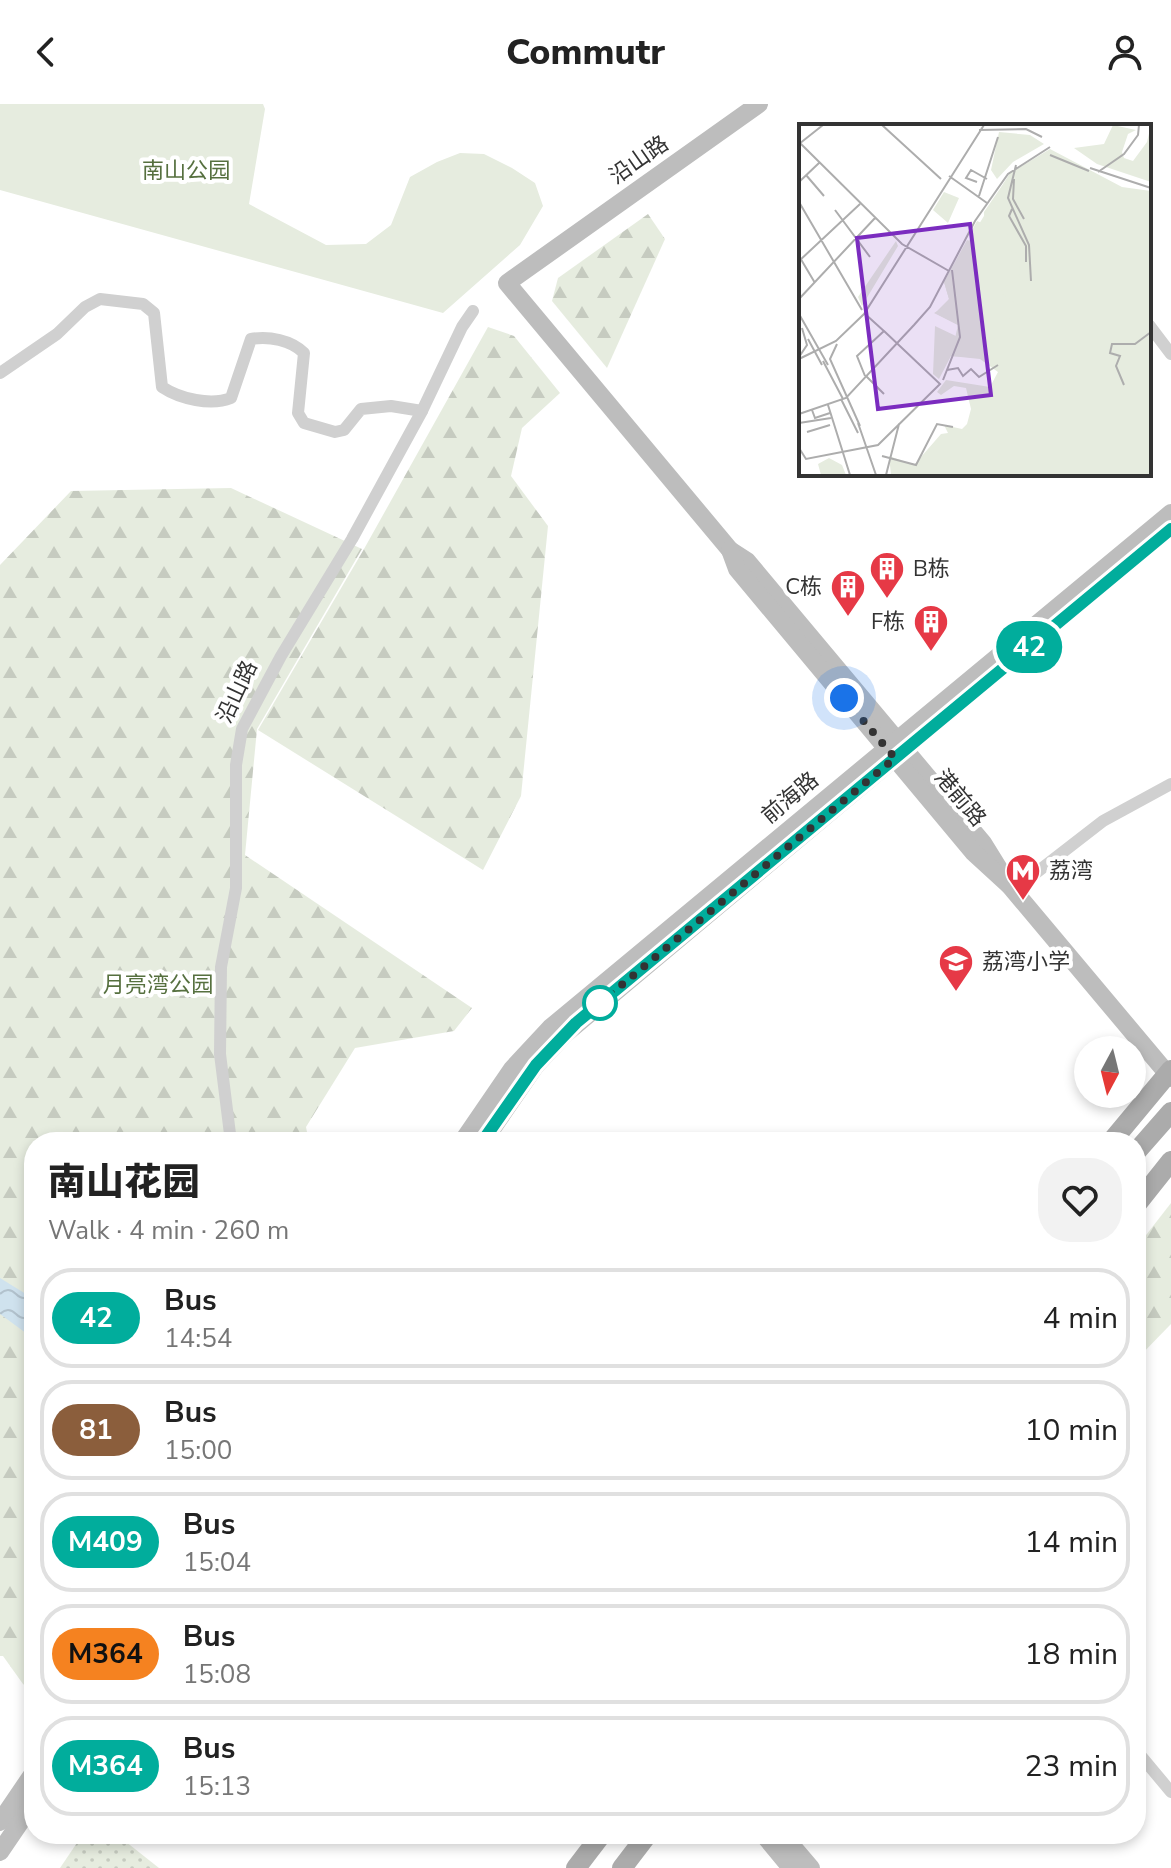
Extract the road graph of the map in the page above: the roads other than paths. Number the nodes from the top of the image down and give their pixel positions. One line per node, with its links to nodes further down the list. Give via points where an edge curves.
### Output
1 (759, 104): 2 (street, 沿山路)
2 (507, 283): 10 (street, 港前路, via 730,550 747,561)
3 (473, 311): 7 (street, 沿山路)
4 (1151, 328): 5 (street)
5 (1171, 354)
6 (0, 373): 7 (street, via 100,299 143,304 154,313 162,387 174,395 220,403 231,398 251,339 265,337 296,345 304,353 298,413 304,423 335,432 344,430 361,409)
7 (422, 411): 16 (street, 沿山路, via 242,729 236,765 236,888 221,967 220,1054)
8 (1171, 513): 10 (street, 前海路)
9 (1171, 529): 10 (street, 前海路)
10 (896, 749): 12 (street, 港前路, via 983,843); 17 (street, 前海路, via 550,1028 512,1069); 18 (street, 前海路, via 565,1034 536,1065)
11 (1171, 784): 12 (street, via 1103,821)
12 (1012, 888): 14 (street, 港前路)
13 (1171, 1070): 19 (main road)
14 (1171, 1078)
15 (1171, 1112): 20 (main road)
16 (230, 1132)
17 (469, 1132)
18 (490, 1132)
19 (1119, 1132)
20 (1146, 1141)
21 (1171, 1161): 22 (main road)
22 (1146, 1192)
23 (1146, 1762): 25 (street)
24 (24, 1787): 27 (street)
25 (1171, 1792)
26 (24, 1817): 32 (street)
27 (0, 1822)
28 (594, 1844): 33 (main road)
29 (641, 1844): 34 (main road)
30 (771, 1844): 35 (street)
31 (791, 1844): 36 (street)
32 (0, 1852)
33 (576, 1868)
34 (622, 1868)
35 (791, 1868)
36 (811, 1868)

